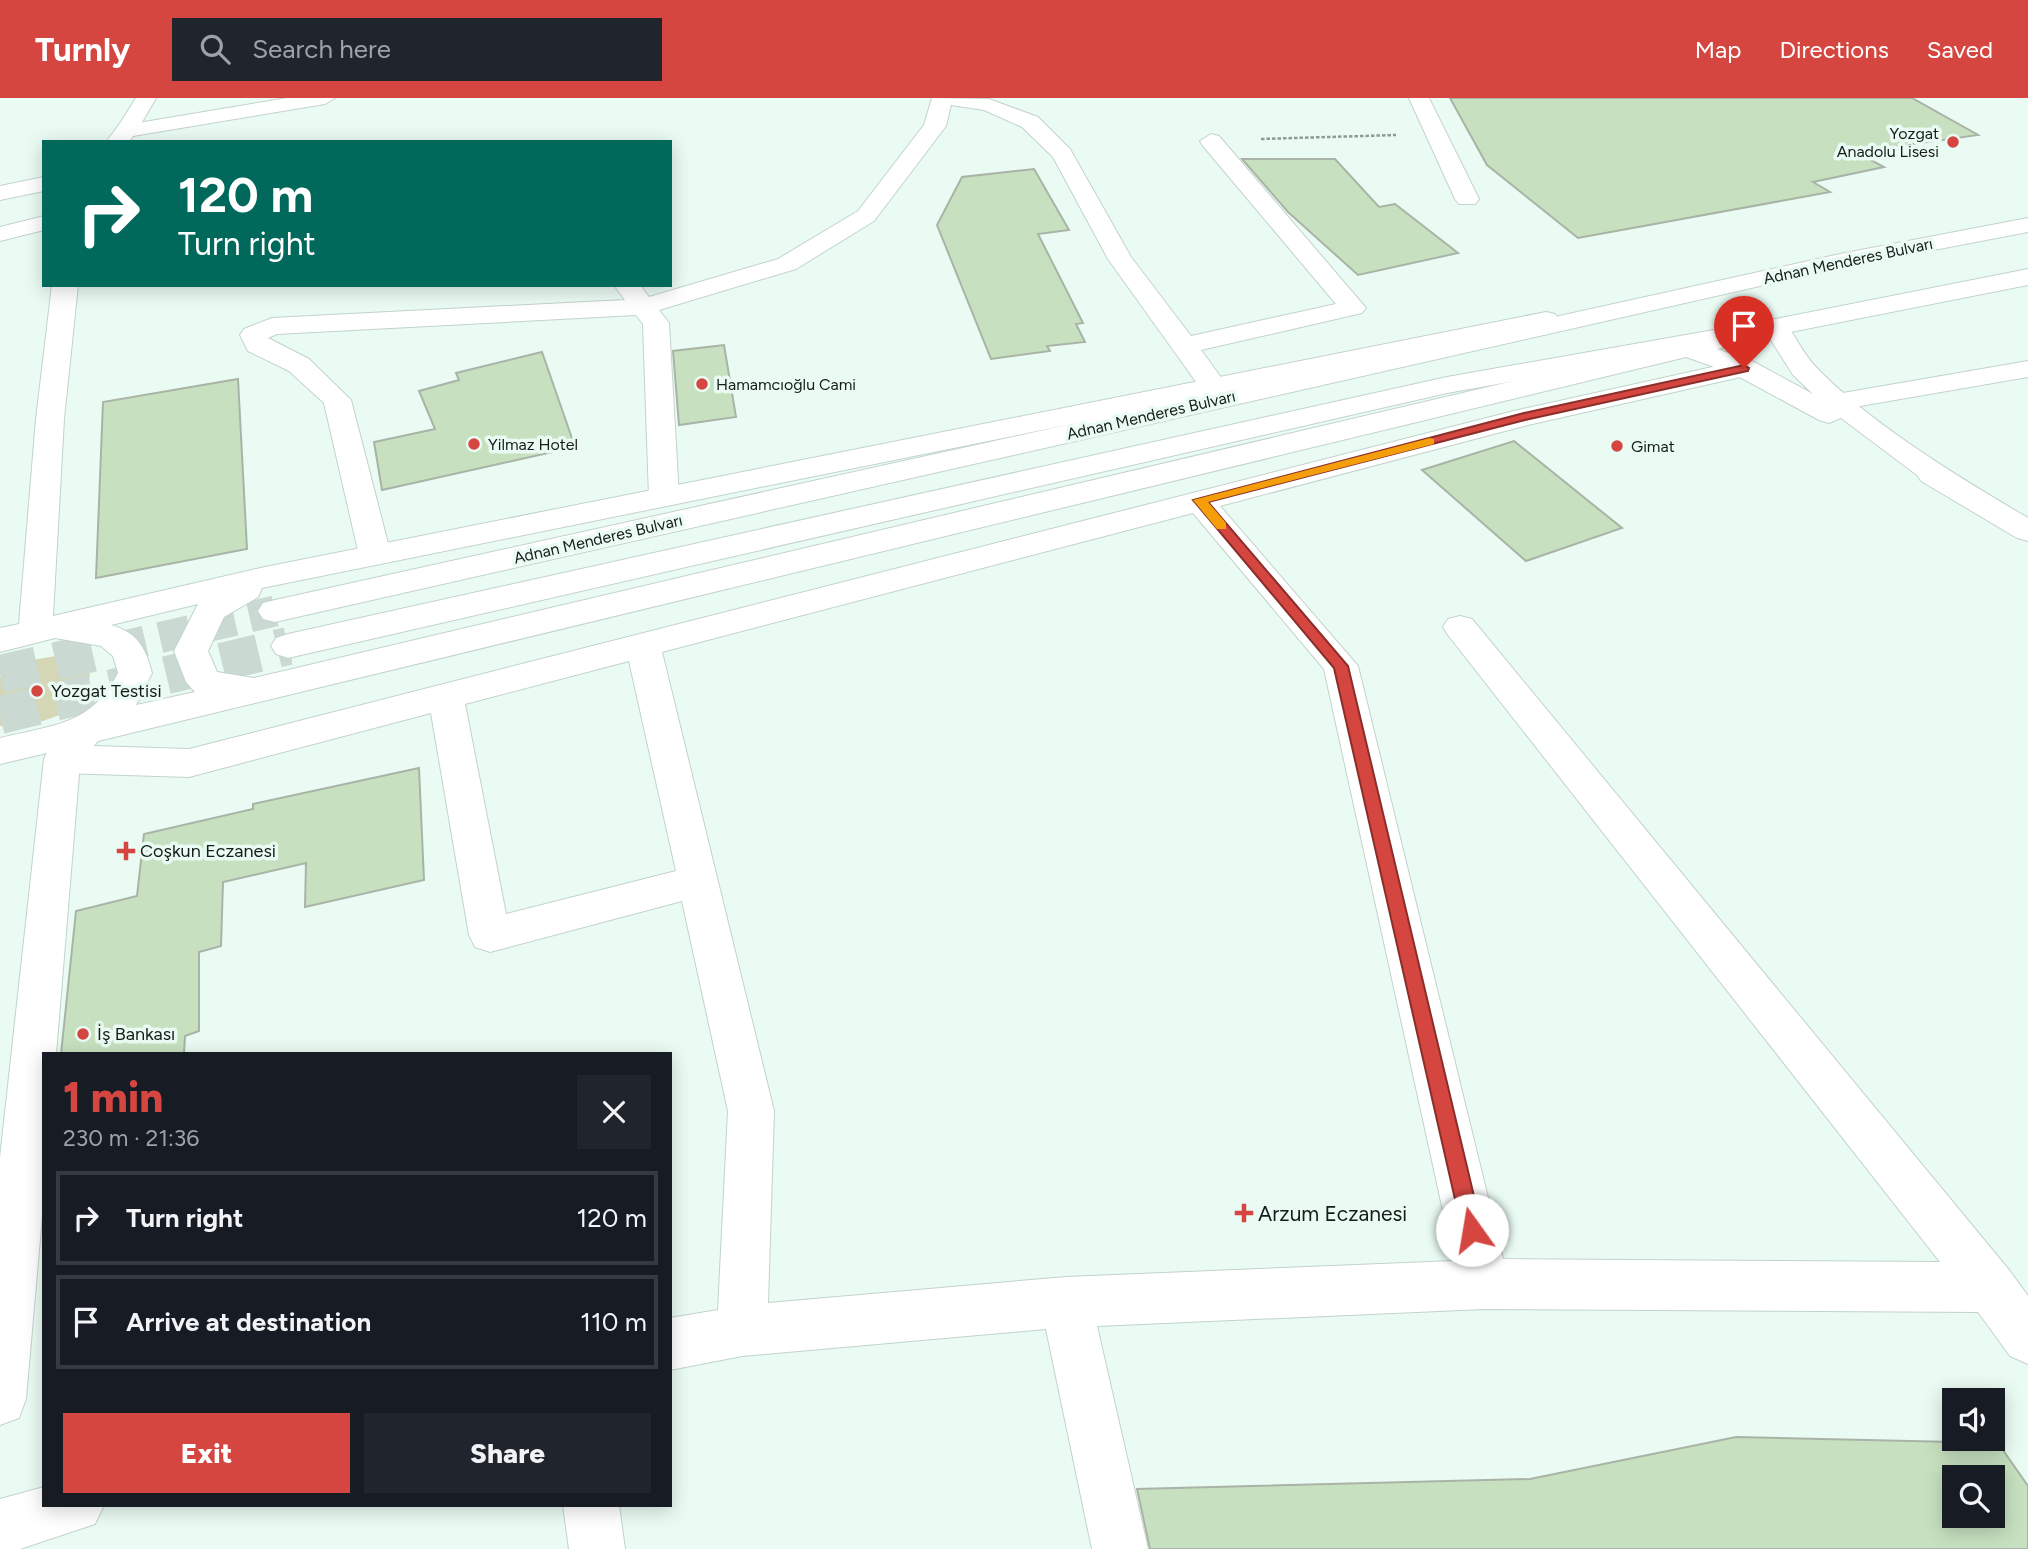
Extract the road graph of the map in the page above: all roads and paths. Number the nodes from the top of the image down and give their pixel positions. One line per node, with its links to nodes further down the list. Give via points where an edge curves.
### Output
1 (146, 98): 6 (main road)
2 (325, 98): 6 (main road)
3 (944, 98): 17 (main road, via 935,126 866,216 787,264); 19 (main road, via 989,105 1030,122 1062,154 1120,259)
4 (1419, 98): 5 (main road)
5 (1436, 134): 7 (path); 10 (main road)
6 (122, 136)
7 (1211, 141): 19 (main road, via 1353,308)
8 (42, 184): 9 (main road)
9 (0, 193)
10 (1467, 198)
11 (42, 224): 13 (main road)
12 (2028, 225): 14 (main road, Adnan Menderes Bulvarı)
13 (0, 234)
14 (1840, 261): 23 (main road); 31 (main road, Adnan Menderes Bulvarı)
15 (2028, 277): 18 (main road)
16 (65, 287): 33 (main road, via 50,419)
17 (635, 296): 26 (main road, via 656,323); 29 (main road, via 272,326 253,335 257,345 299,365 337,400)
18 (1776, 327): 20 (main road); 24 (main road, via 1803,369)
19 (1184, 346): 23 (main road)
20 (1678, 347): 21 (main road); 35 (main road, Adnan Menderes Bulvarı, via 1447,385); 36 (main road)
21 (1744, 368): 25 (main road); 27 (main road, via 1524,417)
22 (2028, 369): 24 (main road)
23 (1214, 387): 26 (main road)
24 (1837, 402): 25 (main road)
25 (1955, 488): 28 (main road)
26 (664, 497): 29 (main road)
27 (1199, 500): 34 (main road); 41 (main road, via 1341,666)
28 (2028, 531)
29 (375, 555): 30 (main road)
30 (265, 577): 33 (main road); 36 (main road, via 211,610 191,651 204,682)
31 (275, 611)
32 (1460, 627): 42 (main road)
33 (12, 640): 38 (main road, via 67,631 110,636 129,650 135,673 120,703)
34 (643, 645): 37 (main road); 40 (main road)
35 (288, 646)
36 (261, 691): 38 (main road)
37 (446, 696): 38 (main road, via 189,763); 40 (main road, via 490,935)
38 (72, 746): 39 (main road); 47 (main road)
39 (0, 751)
40 (698, 881): 44 (main road, via 751,1111)
41 (1485, 1284): 42 (main road); 43 (main road)
42 (1991, 1287): 45 (main road)
43 (1066, 1302): 44 (main road); 52 (main road)
44 (742, 1331): 46 (main road)
45 (2028, 1338)
46 (672, 1344)
47 (0, 1399)
48 (69, 1507): 50 (main road)
49 (591, 1507): 51 (main road)
50 (0, 1527)
51 (597, 1549)
52 (1120, 1549)

